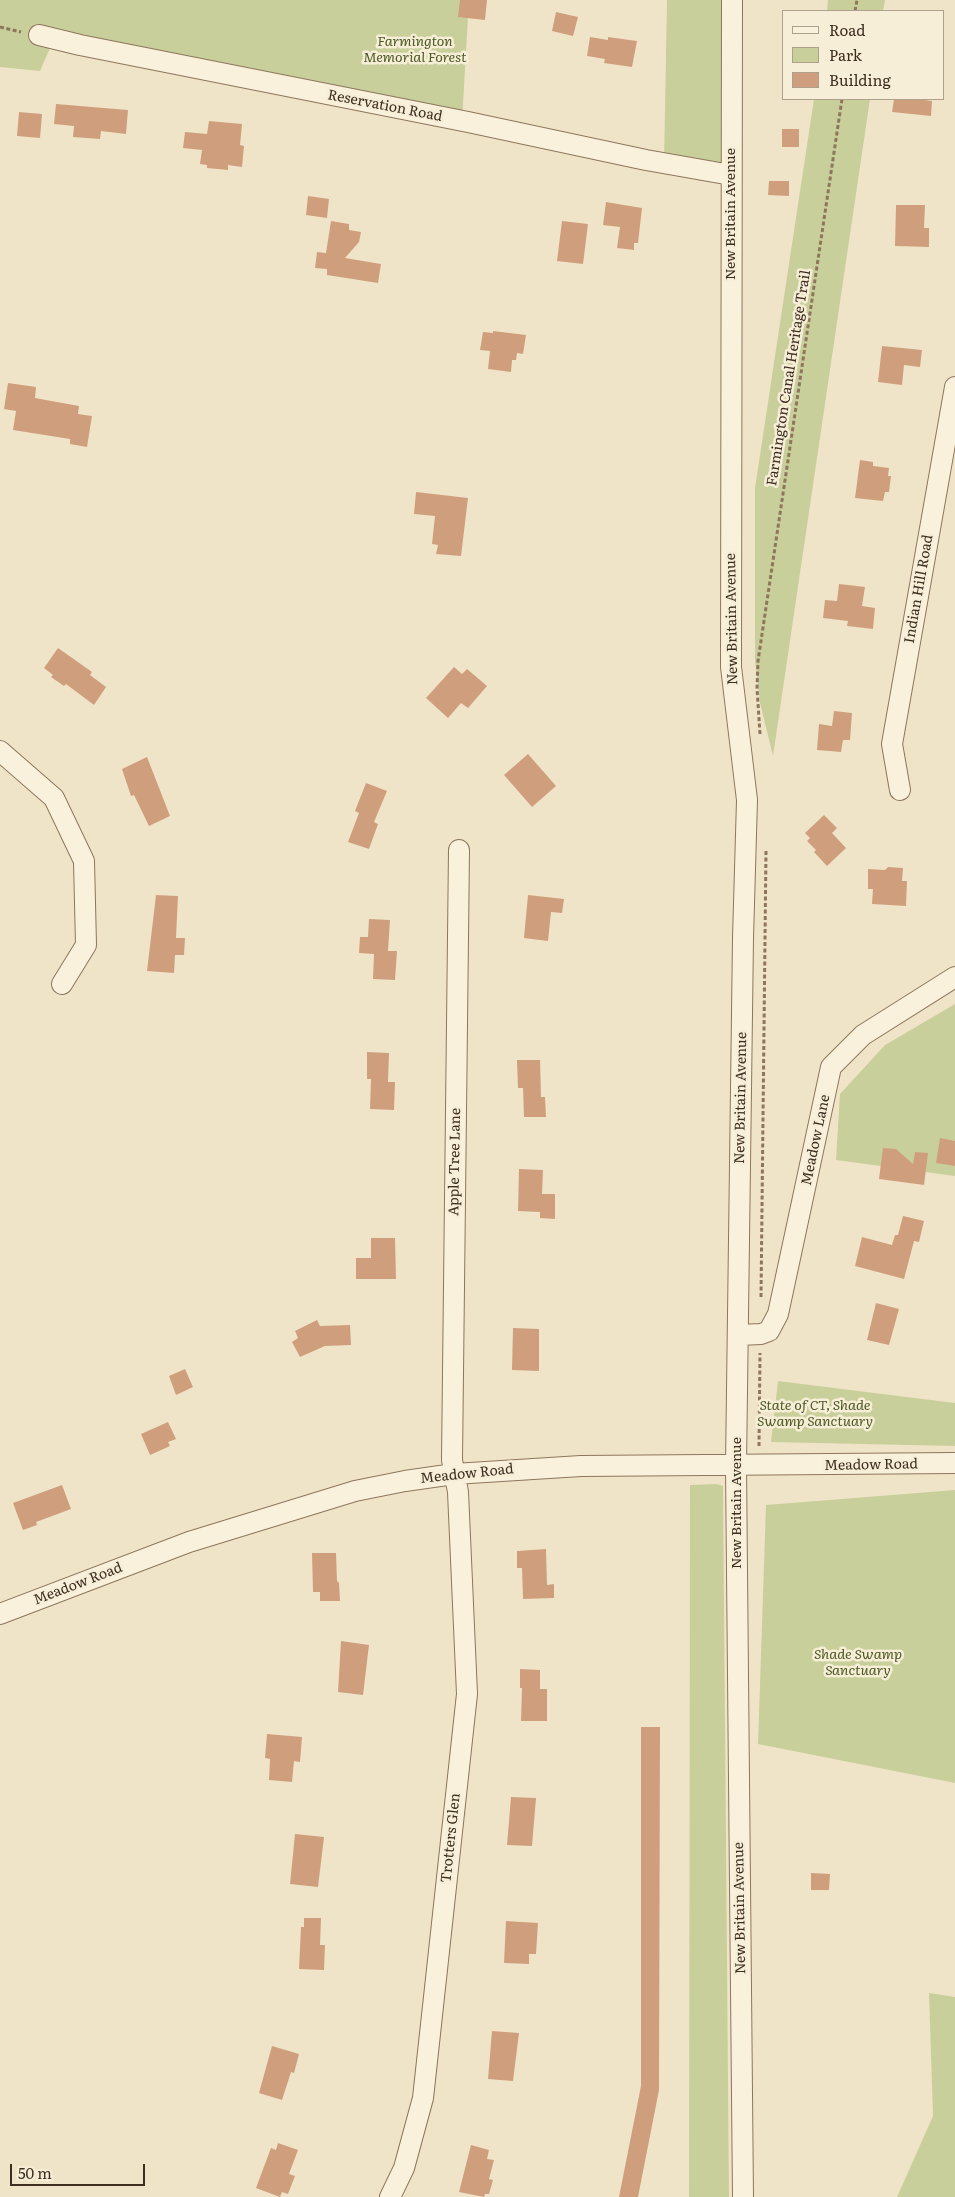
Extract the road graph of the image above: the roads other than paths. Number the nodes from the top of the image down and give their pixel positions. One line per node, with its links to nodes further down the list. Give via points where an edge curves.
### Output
1 (732, 0): 3 (street, New Britain Avenue)
2 (39, 34): 3 (street, Reservation Road, via 80,46)
3 (731, 175): 10 (street, New Britain Avenue, via 731,667 747,800)
4 (955, 387): 6 (street, Indian Hill Road, via 892,744)
5 (0, 750): 9 (street, via 54,798 84,861 86,944)
6 (900, 790)
7 (459, 850): 13 (street, Apple Tree Lane)
8 (955, 976): 10 (street, Meadow Lane, via 863,1035 831,1067 778,1314 769,1331)
9 (62, 984)
10 (739, 1335): 12 (street, New Britain Avenue)
11 (955, 1463): 12 (street, Meadow Road)
12 (736, 1466): 13 (street, Meadow Road, via 581,1466); 16 (street, New Britain Avenue)
13 (454, 1474): 14 (street, Meadow Road, via 355,1491 189,1542); 15 (street, Trotters Glen, via 458,1492 467,1694 423,2098 404,2168)
14 (0, 1614)
15 (390, 2197)
16 (743, 2197)

